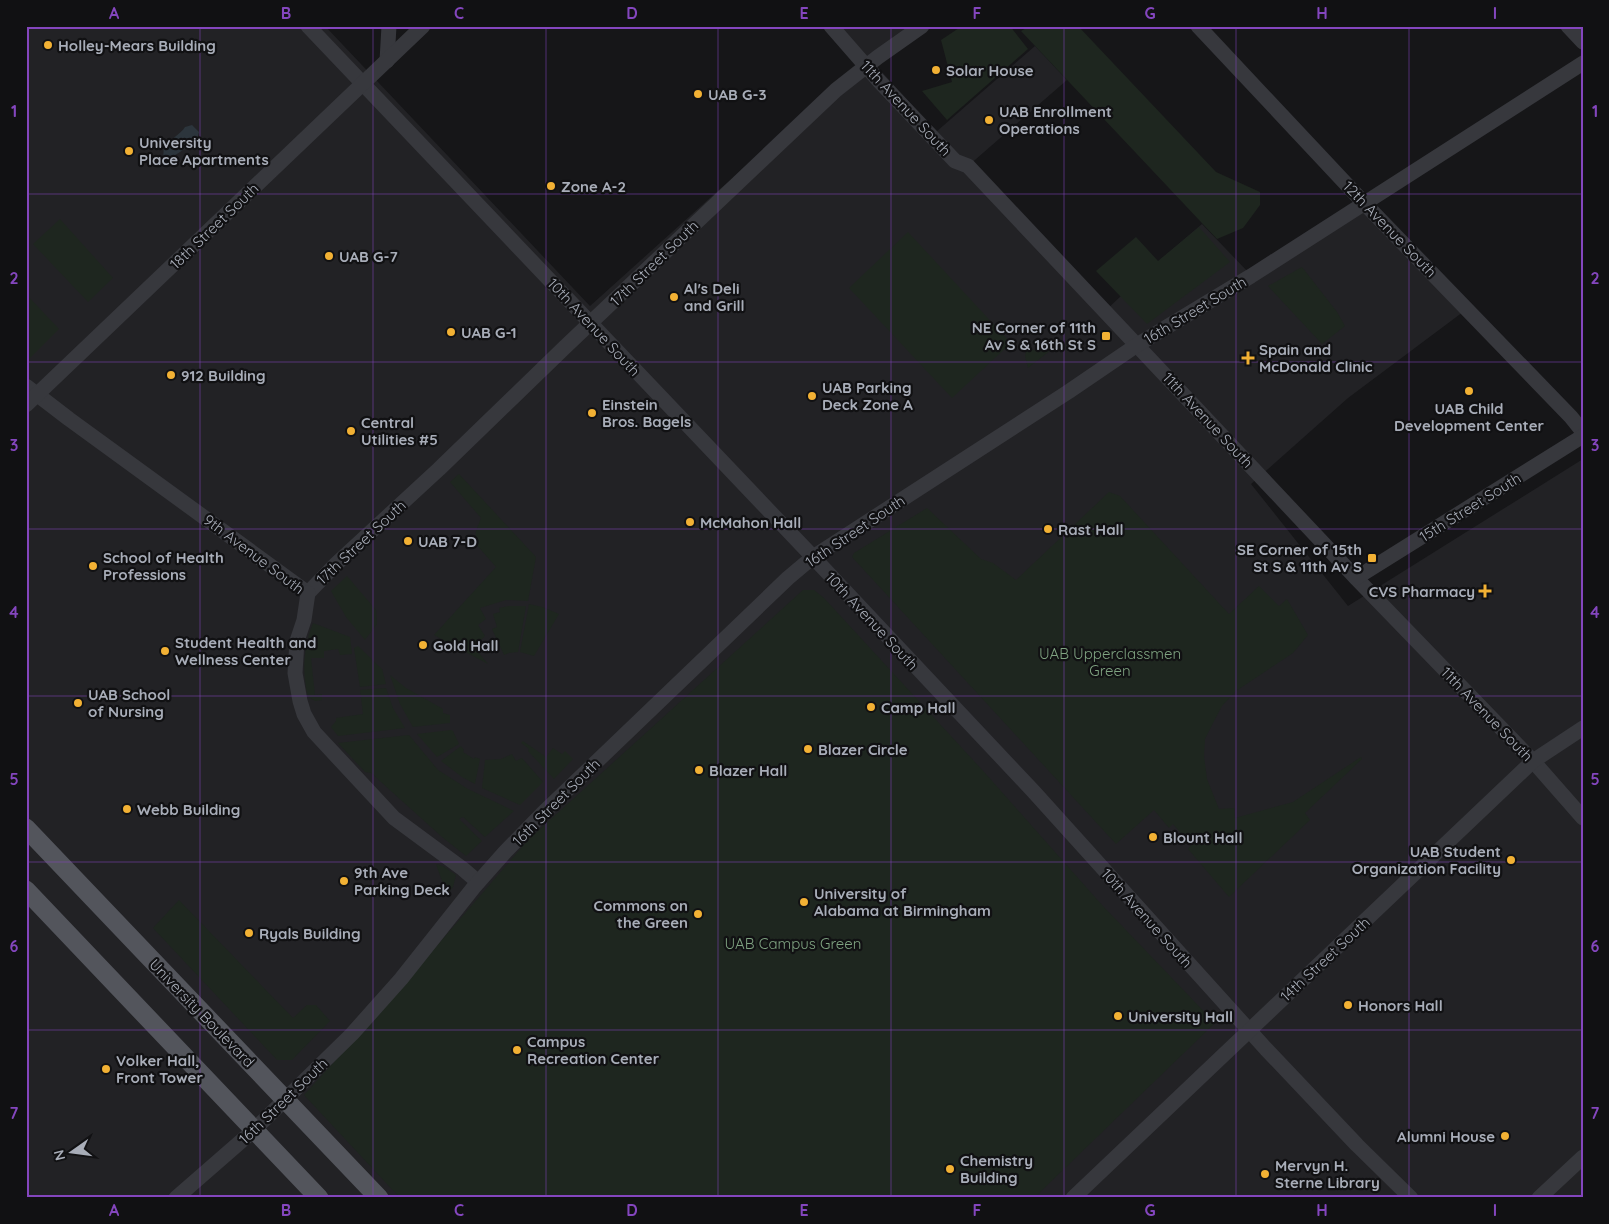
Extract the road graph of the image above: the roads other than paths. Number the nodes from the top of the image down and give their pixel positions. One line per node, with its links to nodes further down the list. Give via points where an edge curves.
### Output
1 (308, 26): 12 (street, 10th Avenue South)
2 (389, 26): 9 (street)
3 (423, 26): 9 (street, 18th Street South)
4 (831, 26): 11 (street, 11th Avenue South)
5 (922, 26): 11 (street, 17th Street South)
6 (1198, 26): 13 (street, 12th Avenue South)
7 (1568, 26): 8 (street)
8 (1583, 42)
9 (387, 61): 12 (street, 18th Street South)
10 (1583, 63): 13 (street, 16th Street South)
11 (867, 66): 14 (street, 17th Street South, via 836,90); 15 (street, 11th Avenue South, via 956,161 968,166)
12 (362, 84): 14 (street, 10th Avenue South); 16 (street, 18th Street South)
13 (1364, 203): 15 (street, 16th Street South); 17 (street, 12th Avenue South)
14 (591, 323): 19 (street, 10th Avenue South); 21 (street, 17th Street South)
15 (1137, 345): 19 (street, 16th Street South); 20 (street, 11th Avenue South)
16 (30, 395): 21 (street, 9th Avenue South)
17 (1583, 432)
18 (1583, 436): 20 (street, 15th Street South)
19 (813, 557): 26 (street, 16th Street South, via 542,814); 28 (street, 10th Avenue South, via 1034,792)
20 (1356, 578): 23 (street, 11th Avenue South)
21 (308, 593): 26 (street, 9th Avenue South, via 297,641 295,673 304,714 314,732 394,818)
22 (1583, 728): 23 (street, 14th Street South)
23 (1533, 761): 24 (street, 11th Avenue South); 28 (street, 14th Street South)
24 (1583, 818)
25 (26, 828): 29 (main road, University Boulevard)
26 (478, 882): 29 (street, 16th Street South, via 401,979)
27 (26, 890): 30 (main road)
28 (1249, 1031): 35 (street, 14th Street South); 36 (street, 10th Avenue South)
29 (285, 1099): 30 (street, 16th Street South); 34 (main road, University Boulevard)
30 (254, 1130): 32 (street, 16th Street South); 33 (main road)
31 (1583, 1157): 37 (street)
32 (176, 1198)
33 (319, 1198)
34 (379, 1198)
35 (1073, 1198)
36 (1411, 1198)
37 (1539, 1198)

